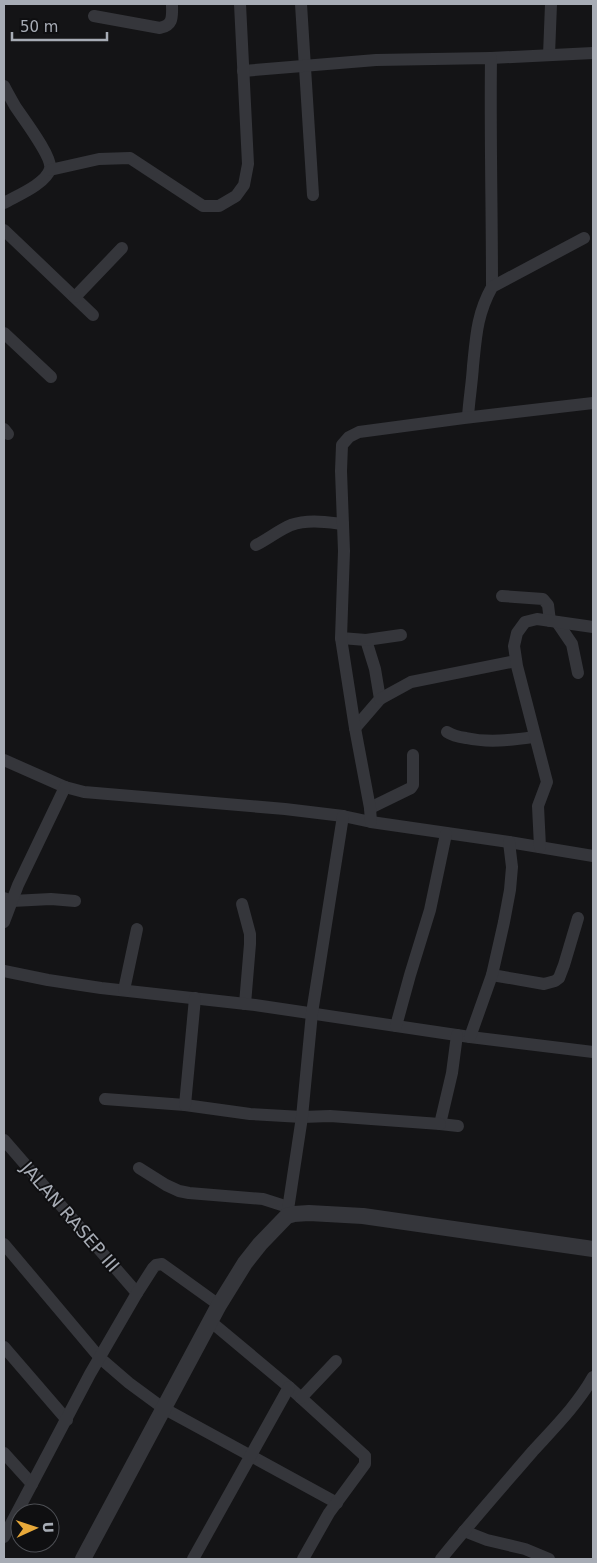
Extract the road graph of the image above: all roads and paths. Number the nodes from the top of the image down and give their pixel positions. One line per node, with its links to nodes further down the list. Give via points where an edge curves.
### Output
1 (172, 4): 5 (street, via 172,21 167,27)
2 (240, 4): 10 (street)
3 (301, 4): 9 (street)
4 (551, 4): 7 (street)
5 (94, 16)
6 (593, 53): 7 (street)
7 (549, 55): 8 (street)
8 (491, 58): 9 (street, via 376,60); 18 (street)
9 (305, 66): 10 (street); 13 (street)
10 (243, 71): 12 (street, via 248,164 244,185 236,196 219,206 203,206 130,158 99,158)
11 (4, 86): 12 (street, via 42,146)
12 (50, 170): 14 (street, via 40,181)
13 (314, 195)
14 (4, 202)
15 (4, 230): 19 (street)
16 (584, 238): 18 (street)
17 (122, 248): 19 (street)
18 (492, 287): 24 (street, via 478,321)
19 (75, 297): 20 (street)
20 (93, 315)
21 (4, 333): 22 (street)
22 (51, 377)
23 (593, 403): 24 (street)
24 (468, 417): 25 (street, via 358,432 349,437 342,446)
25 (343, 524): 26 (street, via 317,522 292,525); 31 (street)
26 (256, 545)
27 (502, 596): 28 (street, via 544,599)
28 (554, 621): 29 (street); 33 (street, via 537,619 521,625 514,646); 34 (street, via 572,644)
29 (593, 627)
30 (401, 635): 32 (street)
31 (341, 638): 32 (street); 36 (street)
32 (366, 640): 35 (street)
33 (516, 661): 35 (street, via 411,682); 38 (street)
34 (578, 673)
35 (380, 699): 36 (street)
36 (355, 728): 42 (street)
37 (447, 732): 38 (street, via 496,742)
38 (534, 737): 47 (street, via 547,782 538,806)
39 (414, 755): 42 (street, via 411,788)
40 (4, 760): 41 (street)
41 (65, 787): 43 (street, via 84,792); 49 (street, via 18,885)
42 (370, 808): 44 (street)
43 (343, 816): 44 (street); 60 (street)
44 (371, 822): 45 (street)
45 (446, 834): 46 (street); 61 (street, via 430,910)
46 (509, 842): 47 (street); 56 (street, via 510,890)
47 (540, 847): 48 (street)
48 (593, 856)
49 (8, 899): 50 (street); 53 (street)
50 (75, 900)
51 (242, 904): 59 (street, via 250,934)
52 (578, 918): 56 (street, via 564,965 555,981 544,984)
53 (4, 922)
54 (137, 929): 57 (street)
55 (4, 971): 57 (street)
56 (492, 975): 63 (street)
57 (124, 990): 58 (street)
58 (195, 998): 59 (street); 66 (street)
59 (245, 1004): 60 (street)
60 (312, 1013): 61 (street); 67 (street)
61 (396, 1026): 62 (street)
62 (457, 1035): 63 (street); 68 (street)
63 (470, 1036): 64 (street)
64 (593, 1052)
65 (105, 1099): 66 (street)
66 (185, 1105): 67 (street)
67 (302, 1117): 68 (street); 72 (street)
68 (440, 1124): 69 (street)
69 (458, 1126)
70 (4, 1140): 76 (street, JALAN RASEP III)
71 (139, 1168): 72 (street, via 179,1191 264,1199)
72 (288, 1212): 74 (street, via 363,1216); 77 (street, via 245,1263)
73 (4, 1244): 75 (street)
74 (593, 1248)
75 (8, 1260): 80 (street)
76 (137, 1293): 77 (street, via 153,1268 162,1264); 80 (street)
77 (219, 1305): 78 (street)
78 (210, 1322): 83 (street); 85 (street)
79 (4, 1347): 86 (street)
80 (100, 1358): 85 (street); 86 (street)
81 (336, 1361): 84 (street)
82 (593, 1376): 91 (street, via 556,1425)
83 (289, 1387): 84 (street); 88 (street)
84 (301, 1398): 90 (street, via 365,1456 364,1464)
85 (163, 1408): 88 (street); 93 (street)
86 (67, 1420): 89 (street)
87 (4, 1453): 89 (street)
88 (251, 1454): 90 (street); 94 (street)
89 (32, 1484): 92 (street)
90 (337, 1503): 95 (street)
91 (464, 1531): 96 (street); 97 (street, via 525,1548)
92 (4, 1537)
93 (83, 1559)
94 (193, 1559)
95 (303, 1559)
96 (441, 1559)
97 (549, 1559)

